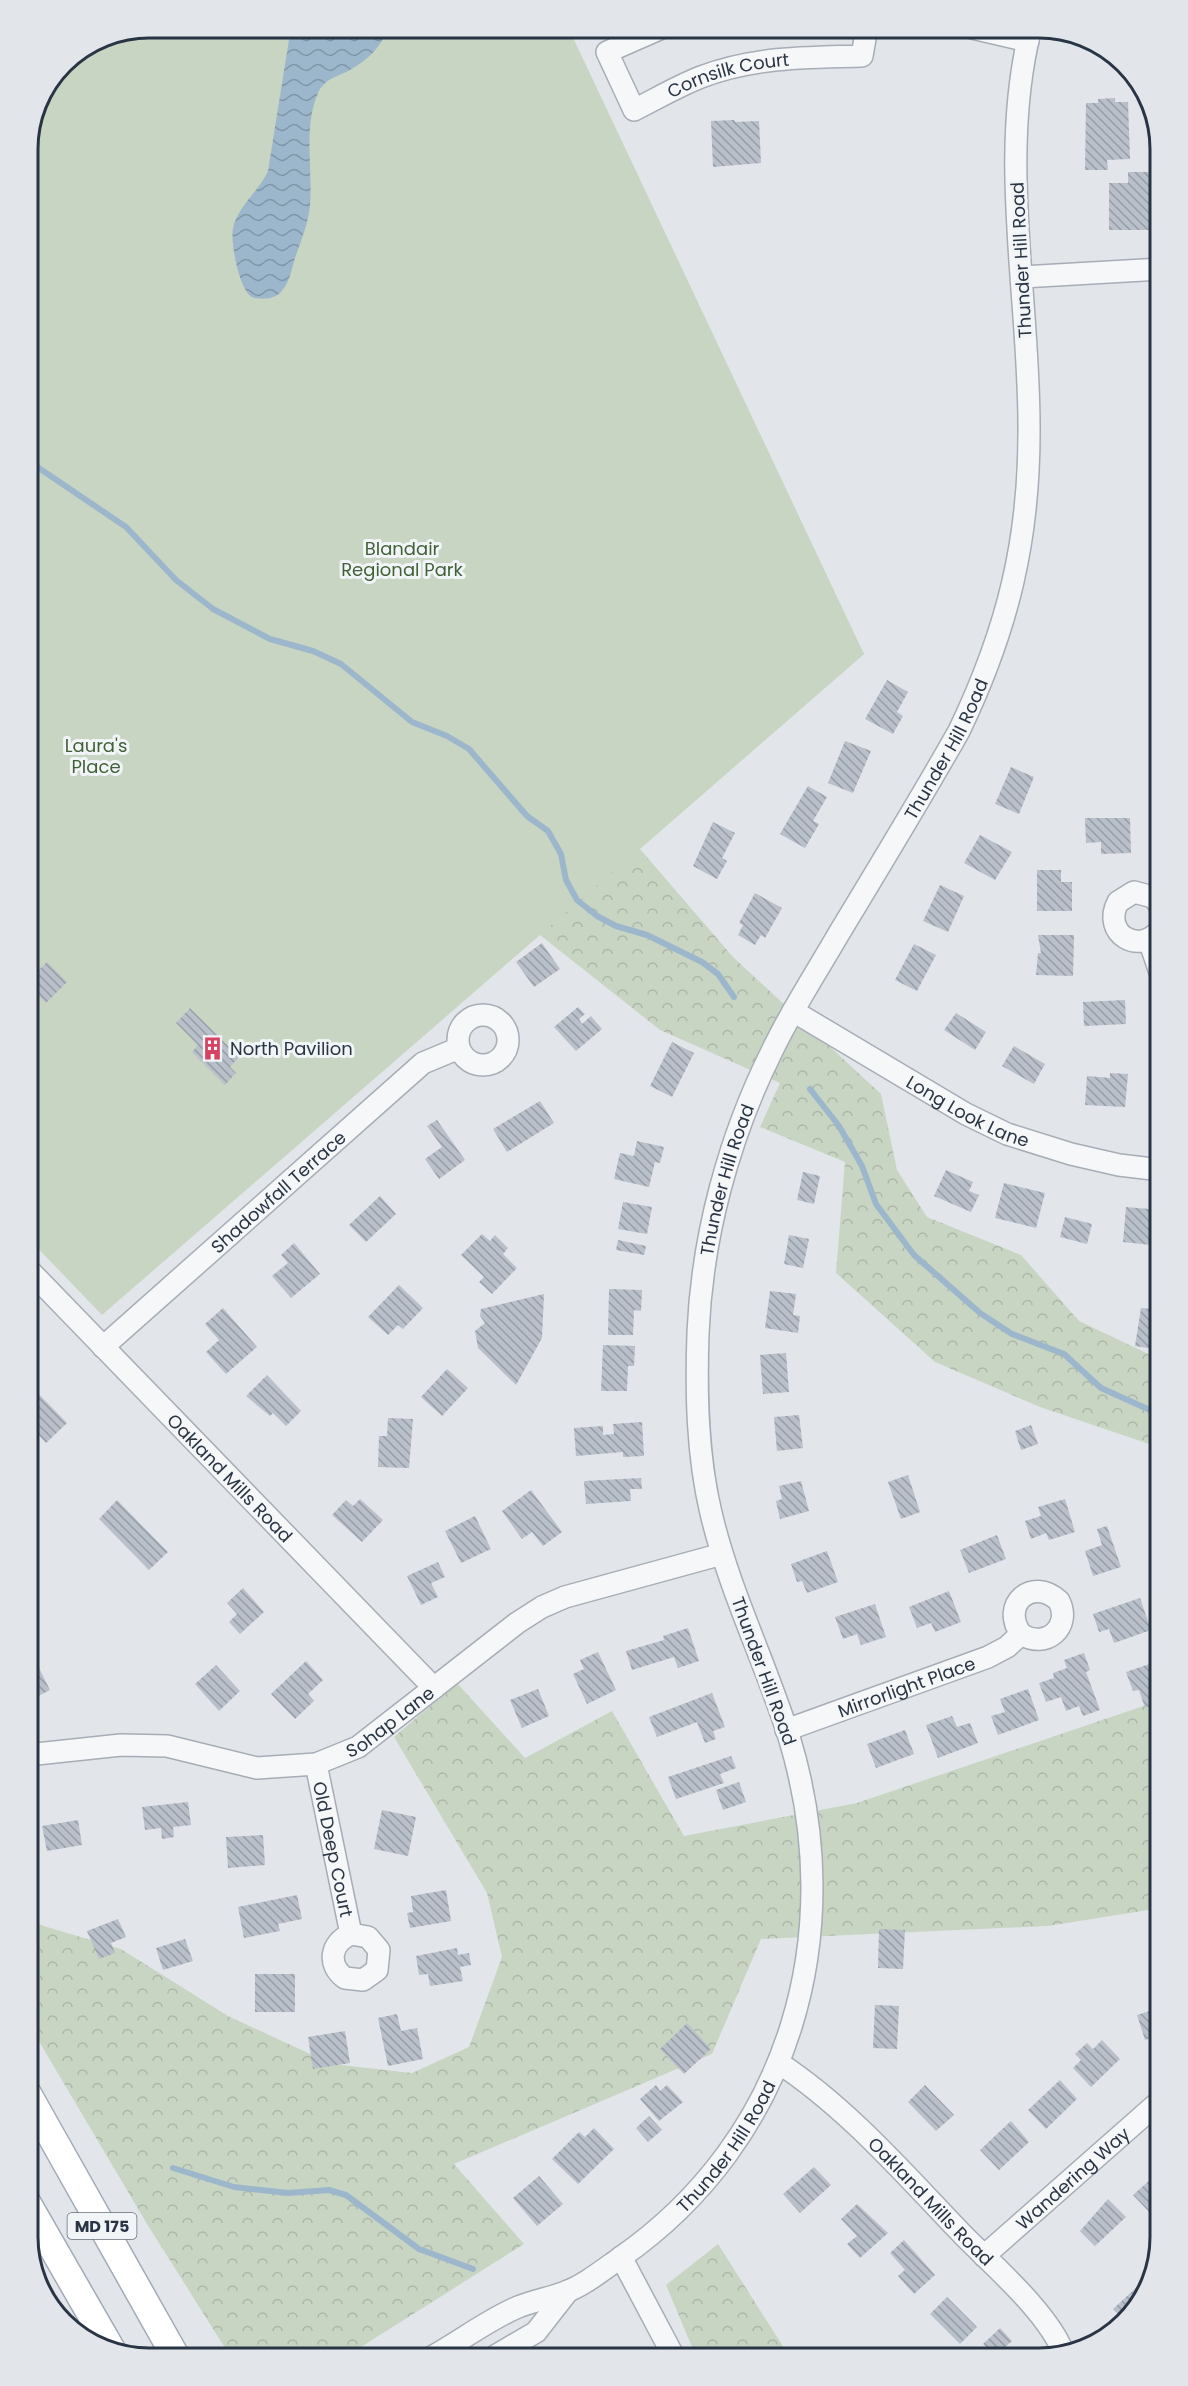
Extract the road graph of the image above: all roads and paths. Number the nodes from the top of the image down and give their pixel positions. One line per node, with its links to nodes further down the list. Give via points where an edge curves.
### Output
1 (639, 38): 2 (street, Cornsilk Court, via 607,52 634,110 731,68 800,57 862,56)
2 (865, 38)
3 (1028, 38): 5 (street, Thunder Hill Road, via 1019,81 1017,119)
4 (1150, 270): 5 (street)
5 (1022, 277): 8 (street, Thunder Hill Road, via 1028,495 1013,587 999,636 958,731)
6 (1150, 896): 7 (street, via 1134,892 1126,895 1114,909 1114,927 1124,939 1139,943)
7 (1150, 937)
8 (793, 1011): 10 (street, Long Look Lane, via 966,1114 1007,1134 1080,1157); 13 (street, Thunder Hill Road, via 771,1052 734,1142 709,1238 702,1283 698,1330 699,1425 710,1510)
9 (459, 1048): 12 (street, Shadowfall Terrace, via 423,1063)
10 (1150, 1169)
11 (38, 1279): 12 (street, Oakland Mills Road)
12 (104, 1347): 15 (street, Oakland Mills Road)
13 (722, 1554): 15 (street, Sohap Lane, via 564,1597 542,1607 502,1633); 16 (street, Thunder Hill Road)
14 (1021, 1634): 16 (street, Mirrorlight Place, via 988,1657)
15 (434, 1688): 18 (street, Sohap Lane, via 358,1747)
16 (786, 1730): 20 (street, Thunder Hill Road, via 800,1776 809,1830 812,1890 805,1979)
17 (38, 1754): 18 (street, Sohap Lane, via 121,1745 167,1746 257,1768)
18 (316, 1764): 19 (street, Old Deep Court)
19 (351, 1934)
20 (779, 2063): 25 (street, Oakland Mills Road, via 842,2111); 26 (street, Thunder Hill Road, via 755,2111 694,2193 662,2226)
21 (1150, 2110): 25 (street, Wandering Way)
22 (38, 2113): 23 (main road, MD 175)
23 (95, 2214): 30 (main road, MD 175); 31 (main road)
24 (38, 2222): 28 (main road, MD 175)
25 (984, 2256): 29 (street, Oakland Mills Road, via 1047,2323)
26 (621, 2257): 27 (street, Thunder Hill Road); 34 (street)
27 (568, 2291): 32 (street, Thunder Hill Road, via 515,2308); 33 (street, Thunder Hill Road, via 536,2332)
28 (106, 2340)
29 (1060, 2346)
30 (171, 2348)
31 (187, 2348)
32 (447, 2348)
33 (509, 2348)
34 (669, 2348)

